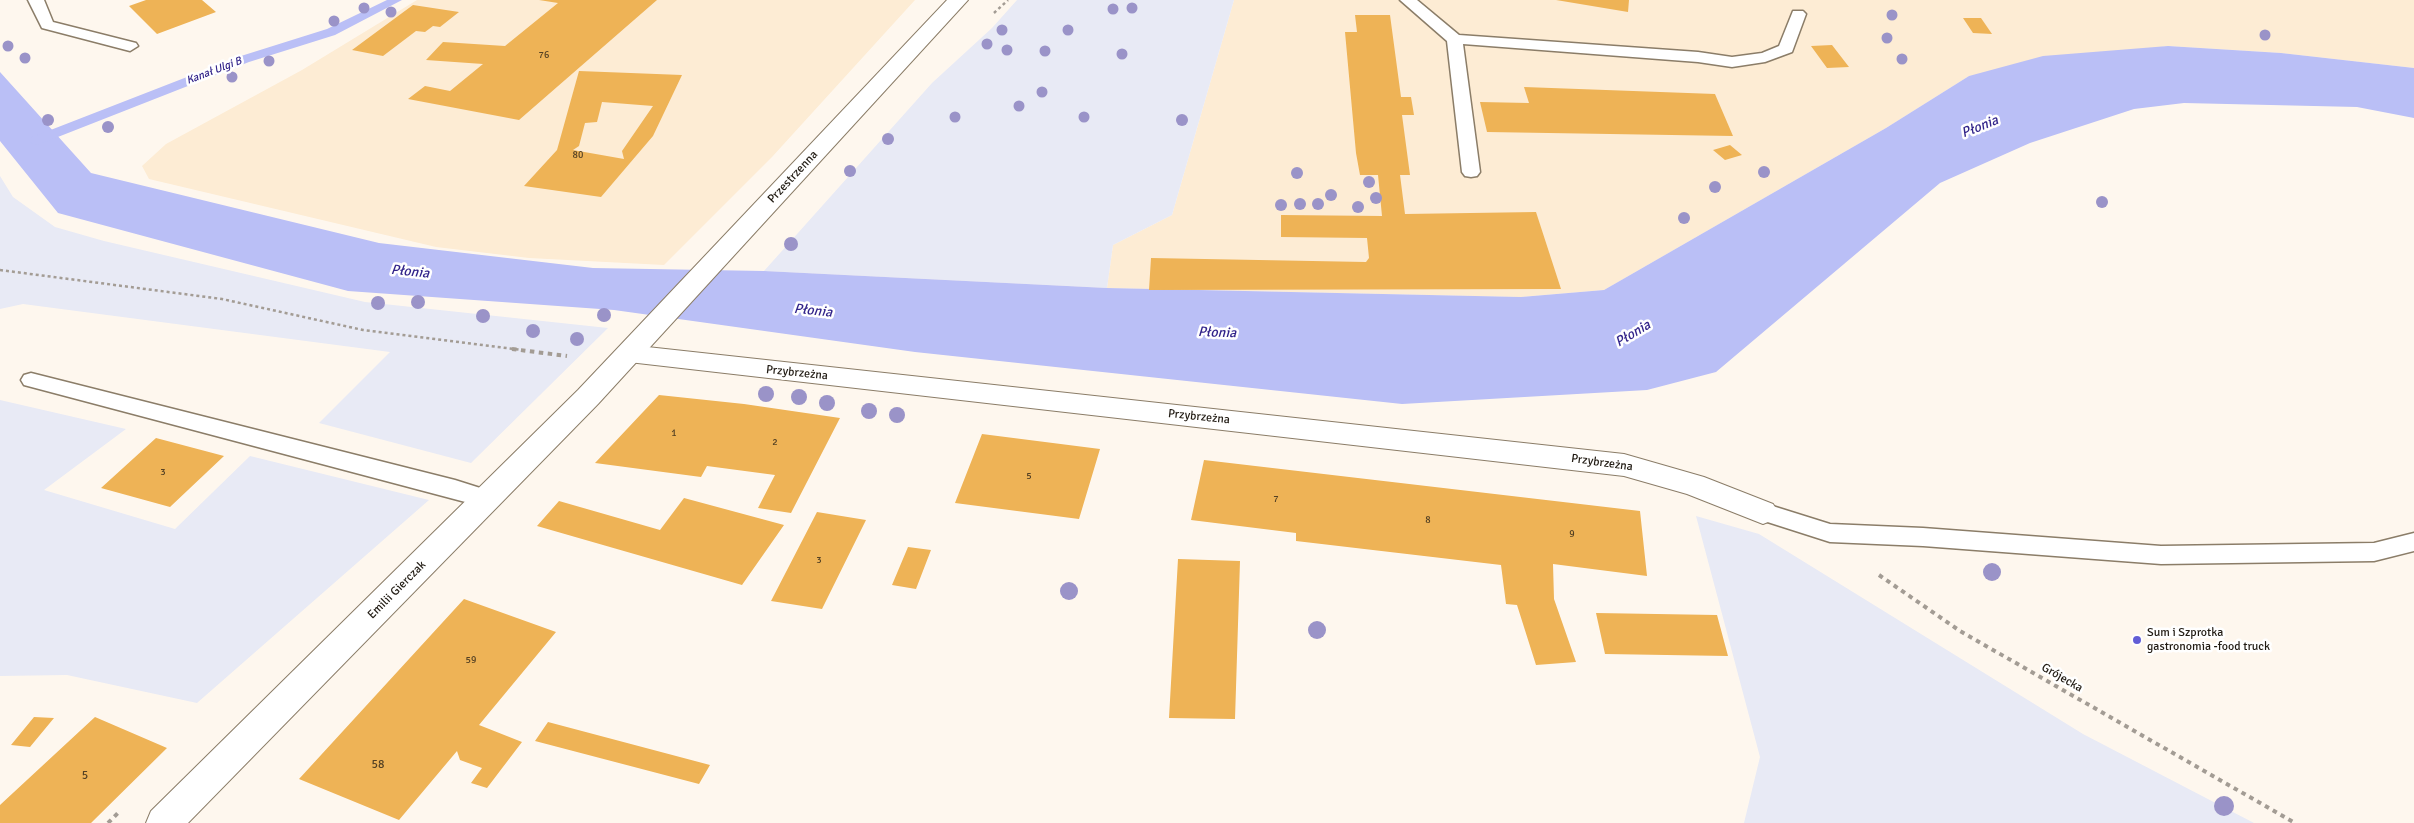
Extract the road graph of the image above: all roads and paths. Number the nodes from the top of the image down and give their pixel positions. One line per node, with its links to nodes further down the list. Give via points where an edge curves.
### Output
1 (36, 0): 6 (lane, via 47,25)
2 (958, 0): 9 (street, Przestrzenna)
3 (1408, 0): 5 (lane)
4 (1798, 14): 5 (lane, via 1786,49 1765,57 1732,62)
5 (1455, 39): 7 (lane)
6 (130, 46)
7 (1471, 172)
8 (0, 270): 10 (path, via 222,299 363,330)
9 (629, 354): 12 (street, Emilii Gierczak); 13 (street, Przybrzeżna, via 1624,465 1694,485)
10 (576, 357)
11 (31, 380): 12 (lane)
12 (488, 500): 16 (street, Emilii Gierczak)
13 (1763, 512): 14 (lane)
14 (1830, 533): 15 (lane, via 2161,555 2374,552); 17 (path, Grójecka, via 1867,566 1960,631)
15 (2414, 542)
16 (164, 823)
17 (2295, 823)

